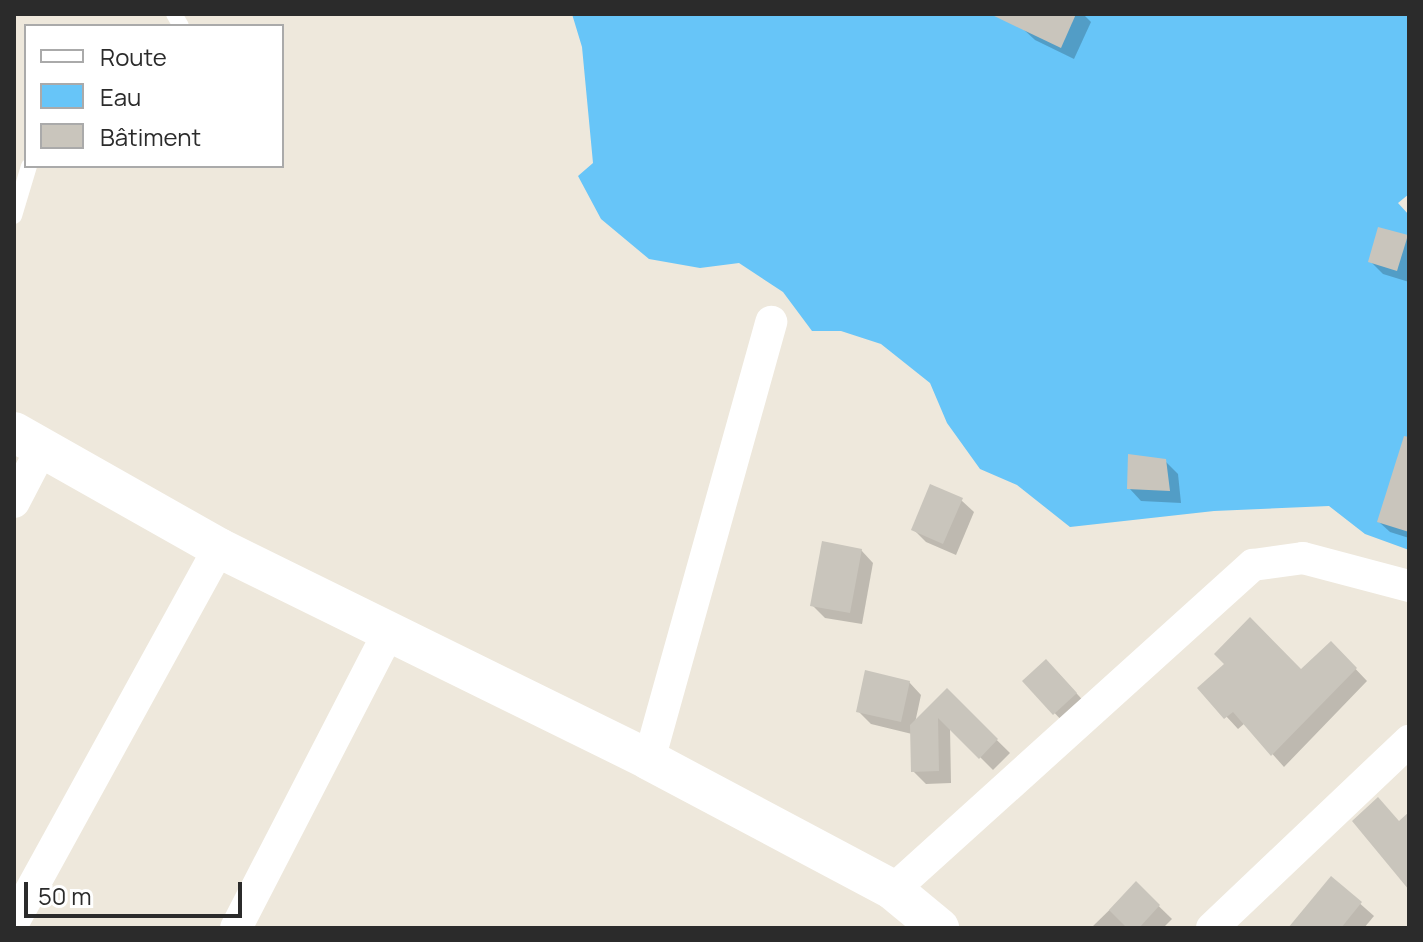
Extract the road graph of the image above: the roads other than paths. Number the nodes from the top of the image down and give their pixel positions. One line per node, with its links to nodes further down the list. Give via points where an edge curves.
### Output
1 (28, 168): 2 (lane)
2 (14, 216)
3 (771, 322): 10 (street)
4 (28, 440): 5 (street); 6 (street)
5 (14, 502)
6 (219, 548): 8 (street); 12 (street)
7 (1409, 586): 11 (street, via 1303,558 1253,565)
8 (389, 632): 10 (street); 13 (street)
9 (1409, 741): 15 (street)
10 (649, 760): 11 (street)
11 (893, 890): 14 (street)
12 (14, 921)
13 (236, 928)
14 (939, 928)
15 (1212, 928)

